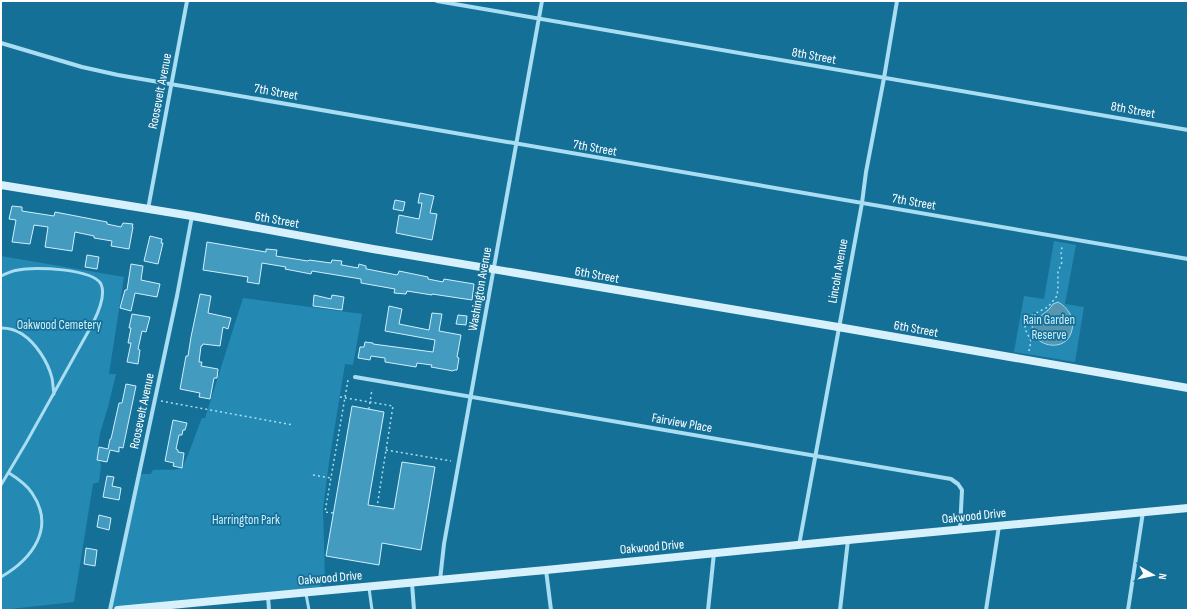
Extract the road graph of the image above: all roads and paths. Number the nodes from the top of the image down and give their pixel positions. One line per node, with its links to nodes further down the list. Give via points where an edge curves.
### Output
1 (187, 1): 8 (street, Roosevelt Avenue)
2 (437, 1): 5 (street, 8th Street)
3 (542, 1): 5 (street, Washington Avenue)
4 (897, 1): 7 (street, Lincoln Avenue)
5 (539, 19): 7 (street, 8th Street); 10 (street, Washington Avenue)
6 (1, 43): 8 (street, 7th Street, via 89,69)
7 (884, 78): 9 (street, 8th Street); 12 (street, Lincoln Avenue)
8 (172, 85): 10 (street, 7th Street); 13 (street, Roosevelt Avenue)
9 (1188, 130)
10 (517, 144): 12 (street, 7th Street); 17 (street, Washington Avenue)
11 (1, 185): 13 (street, 6th Street)
12 (862, 203): 16 (street, 7th Street); 20 (street, Lincoln Avenue)
13 (148, 209): 14 (street, 6th Street)
14 (192, 216): 17 (street, 6th Street); 30 (street, Roosevelt Avenue)
15 (1062, 247): 21 (path, via 1057,296 1048,307 1027,319 1026,330 1031,341)
16 (1188, 259)
17 (494, 269): 20 (street, 6th Street); 28 (street, Washington Avenue)
18 (1, 276): 26 (lane, via 20,269 54,269 81,273 93,277 100,284 102,292 99,309)
19 (1, 328): 26 (lane, via 21,333 38,349 47,363)
20 (838, 328): 24 (street, 6th Street); 35 (street, Lincoln Avenue)
21 (1029, 351)
22 (355, 377): 28 (street, Fairview Place)
23 (349, 378): 29 (path)
24 (1188, 388)
25 (372, 389): 31 (path)
26 (54, 394): 37 (lane)
27 (340, 397): 29 (path)
28 (470, 397): 35 (street, Fairview Place); 52 (street, Washington Avenue)
29 (345, 398): 31 (path); 39 (path)
30 (154, 400): 33 (path); 58 (street, Roosevelt Avenue)
31 (370, 402): 32 (path); 34 (path, via 393,406)
32 (369, 409)
33 (293, 425)
34 (386, 450): 36 (path); 41 (path)
35 (815, 456): 46 (street, Fairview Place, via 951,480 962,490); 48 (street, Lincoln Avenue)
36 (450, 461)
37 (9, 473): 40 (lane); 51 (lane, via 32,492 43,517 34,548 20,563)
38 (313, 475): 39 (path)
39 (331, 478): 44 (path, via 325,512)
40 (1, 485)
41 (377, 506)
42 (1188, 508): 43 (street, Oakwood Drive)
43 (1143, 512): 45 (street, Oakwood Drive); 68 (street)
44 (333, 513)
45 (999, 526): 46 (street, Oakwood Drive); 67 (street)
46 (960, 530): 47 (street, Oakwood Drive)
47 (848, 540): 48 (street, Oakwood Drive); 66 (street)
48 (799, 545): 49 (street, Oakwood Drive)
49 (714, 553): 50 (street, Oakwood Drive); 65 (street)
50 (546, 570): 52 (street, Oakwood Drive); 64 (street)
51 (1, 577)
52 (440, 580): 53 (street, Oakwood Drive)
53 (412, 583): 54 (street, Oakwood Drive); 63 (street)
54 (369, 586): 55 (street, Oakwood Drive); 62 (lane)
55 (306, 592): 56 (street, Oakwood Drive); 61 (lane)
56 (268, 596): 57 (street, Oakwood Drive); 60 (street)
57 (165, 608): 59 (street, Oakwood Drive)
58 (110, 610)
59 (118, 610)
60 (269, 610)
61 (309, 610)
62 (372, 610)
63 (414, 610)
64 (551, 610)
65 (708, 610)
66 (840, 610)
67 (986, 610)
68 (1128, 610)

